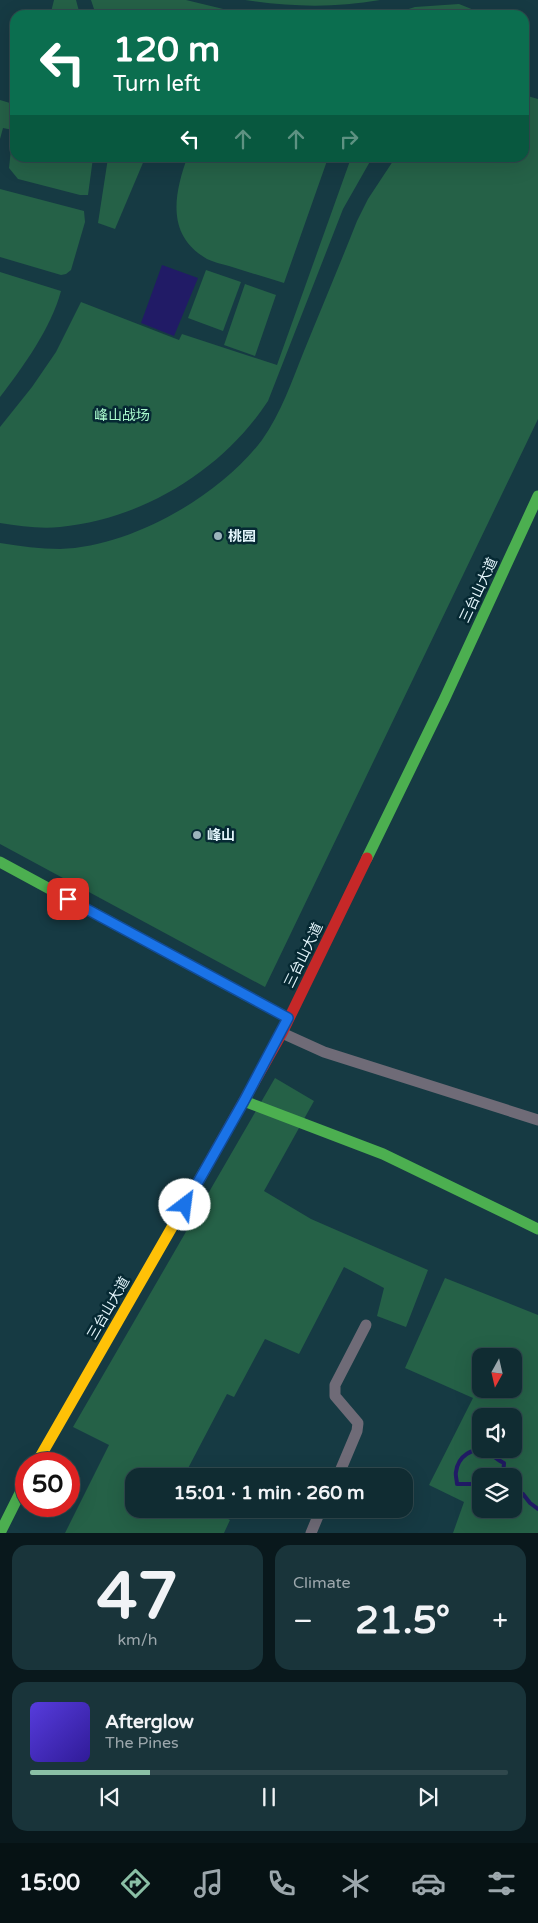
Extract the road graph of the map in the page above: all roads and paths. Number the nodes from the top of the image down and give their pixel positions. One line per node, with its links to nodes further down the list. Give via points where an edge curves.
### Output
1 (538, 496): 3 (main road, 三台山大道, via 444,700)
2 (0, 862): 3 (main road)
3 (288, 1018): 4 (main road, 三台山大道)
4 (282, 1033): 5 (main road, 三台山大道); 6 (street, via 324,1052)
5 (244, 1101): 7 (main road, via 383,1154); 9 (main road, 三台山大道)
6 (538, 1120)
7 (538, 1229)
8 (366, 1325): 10 (street, via 335,1385 334,1396 358,1423)
9 (43, 1452)
10 (341, 1468)
11 (15, 1503): 13 (main road)
12 (318, 1518): 14 (street)
13 (0, 1533)
14 (311, 1533)

